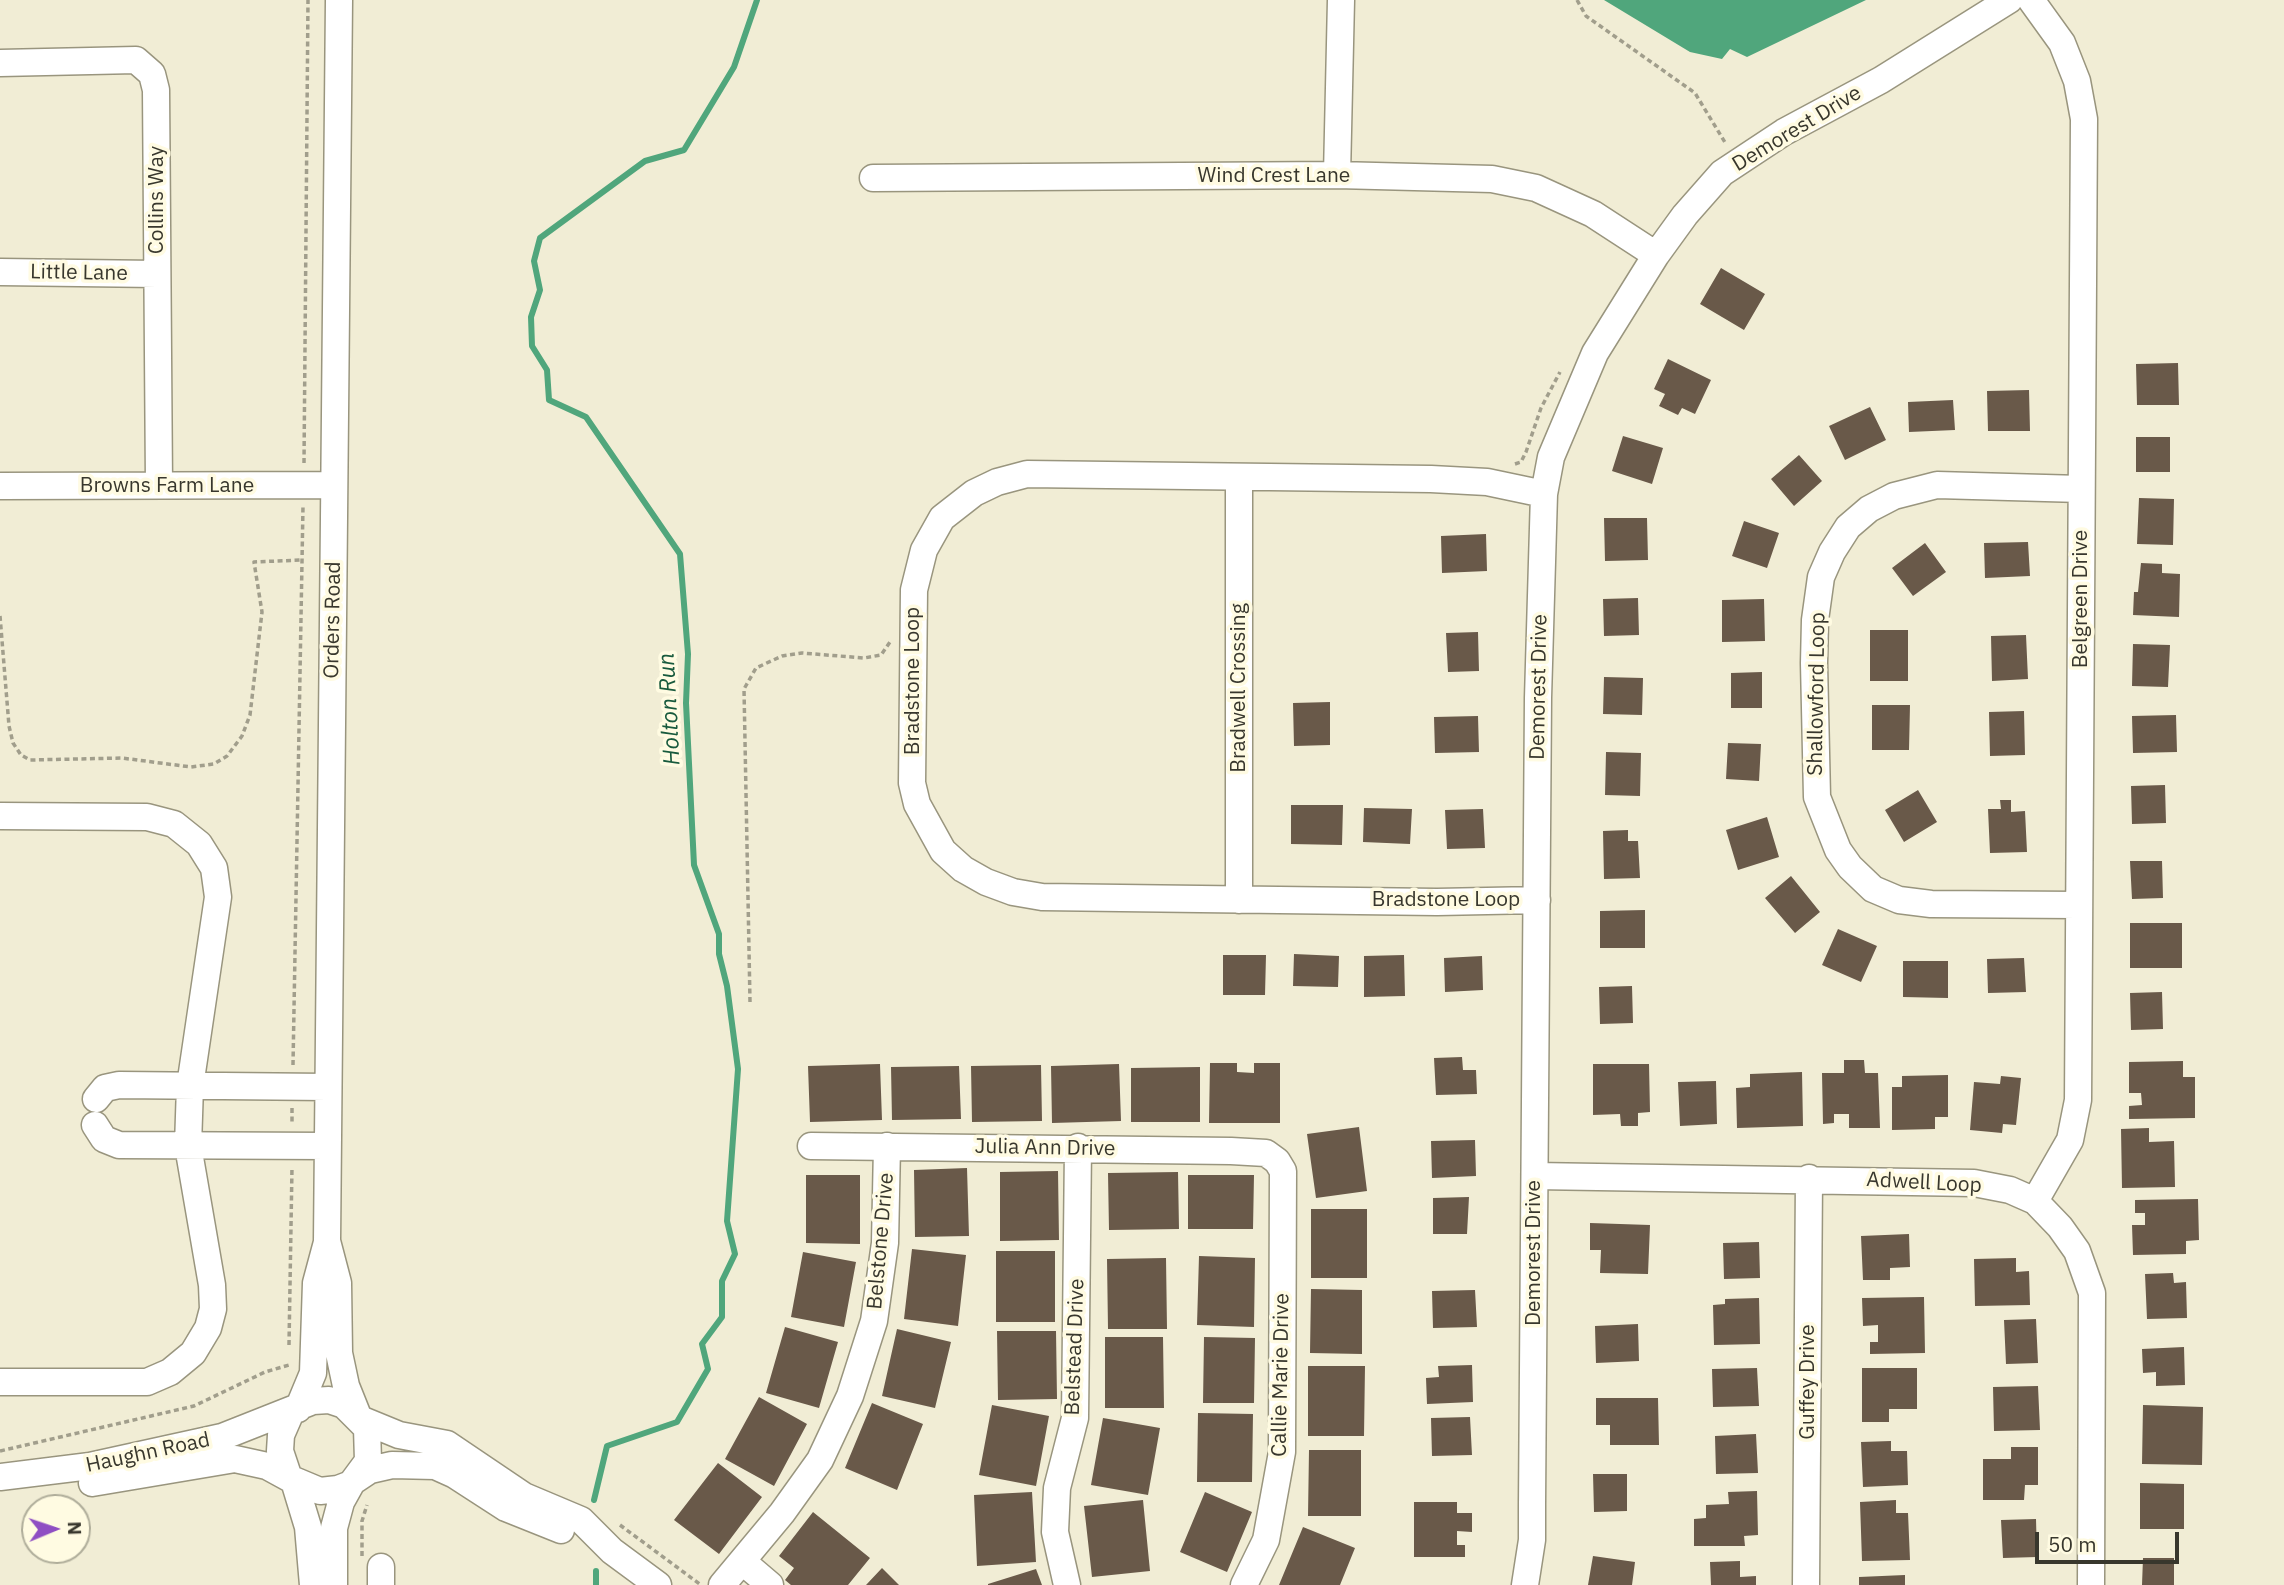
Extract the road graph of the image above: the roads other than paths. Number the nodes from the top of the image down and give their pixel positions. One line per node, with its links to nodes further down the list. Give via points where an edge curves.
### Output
1 (340, 0): 13 (street, Orders Road)
2 (1341, 0): 6 (street)
3 (2009, 0): 8 (street, Demorest Drive, via 1722,173)
4 (2031, 0): 15 (street, Belgreen Drive, via 2062,43 2077,81 2084,119)
5 (0, 63): 10 (street, Collins Way, via 136,60 152,74 156,90)
6 (1337, 175): 7 (street, Wind Crest Lane); 8 (street, Wind Crest Lane, via 1492,179 1536,188 1594,214)
7 (873, 178)
8 (1656, 255): 16 (street, Demorest Drive, via 1595,353 1551,457)
9 (0, 272): 10 (street, Little Lane)
10 (157, 274): 12 (street, Collins Way)
11 (1239, 477): 16 (street, Bradstone Loop, via 1487,482); 18 (street, Bradwell Crossing); 18 (street, Bradstone Loop, via 1027,474 997,482 956,505 931,534 914,590 912,783 917,804 943,851 963,869 1013,892 1042,897)
12 (159, 485): 13 (street, Browns Farm Lane); 14 (street, Browns Farm Lane)
13 (334, 485): 22 (street, Orders Road)
14 (0, 486)
15 (2081, 489): 20 (street, Belgreen Drive); 20 (street, Shallowford Loop, via 1937,485 1894,496 1869,509 1848,527 1821,577 1814,663 1817,797 1838,850 1873,889 1899,900 1931,904)
16 (1544, 494): 19 (street, Demorest Drive)
17 (0, 816): 21 (street, via 147,817 174,824 199,844 214,868 218,897)
18 (1239, 900): 19 (street, Bradstone Loop)
19 (1537, 900): 31 (street, Demorest Drive)
20 (2077, 905): 33 (street, Belgreen Drive, via 2078,1100 2070,1140)
21 (190, 1086): 22 (street); 23 (street, via 119,1085 105,1088); 25 (street)
22 (327, 1087): 26 (street, Orders Road)
23 (96, 1099)
24 (96, 1125): 25 (street, via 104,1139 118,1145)
25 (188, 1146): 26 (street); 35 (street, via 213,1309 208,1328 192,1353 170,1372 147,1382)
26 (327, 1146): 34 (street, Orders Road)
27 (811, 1146): 28 (street, Julia Ann Drive)
28 (887, 1146): 29 (street, Julia Ann Drive); 43 (street, Belstone Drive, via 885,1243 874,1321 850,1396 820,1460)
29 (1079, 1147): 30 (street, Julia Ann Drive, via 1266,1153); 49 (street, Belstead Drive, via 1075,1418 1057,1488 1055,1532)
30 (1277, 1161): 50 (street, Callie Marie Drive, via 1283,1171 1282,1452 1266,1540)
31 (1535, 1177): 32 (street, Adwell Loop); 51 (street, Demorest Drive, via 1532,1540)
32 (1809, 1178): 33 (street, Adwell Loop, via 1974,1182); 52 (street, Guffey Drive)
33 (2035, 1201): 53 (street, Adwell Loop, via 2077,1251 2092,1293)
34 (327, 1241): 36 (street, Orders Road, via 316,1283 313,1373); 37 (street, Orders Road, via 338,1283 339,1353)
35 (0, 1382)
36 (295, 1410): 37 (street, via 313,1401 329,1400); 38 (street, Haughn Road, via 222,1437 90,1466); 39 (street, via 281,1435 280,1451)
37 (359, 1417): 40 (street, via 370,1445); 42 (street, via 399,1435 447,1444 524,1496 581,1520)
38 (0, 1477)
39 (292, 1479): 40 (street, via 320,1491); 41 (street, Haughn Road, via 267,1466 234,1459 59,1487); 44 (street, via 308,1527)
40 (360, 1486): 42 (street, via 370,1470 392,1465 435,1466 506,1508); 45 (street, via 341,1502 334,1528)
41 (0, 1487)
42 (612, 1551): 46 (street)
43 (743, 1562): 47 (street, Belstone Drive); 48 (street)
44 (313, 1585)
45 (334, 1585)
46 (658, 1585)
47 (722, 1585)
48 (770, 1585)
49 (1067, 1585)
50 (1244, 1585)
51 (1525, 1585)
52 (1806, 1585)
53 (2091, 1585)

